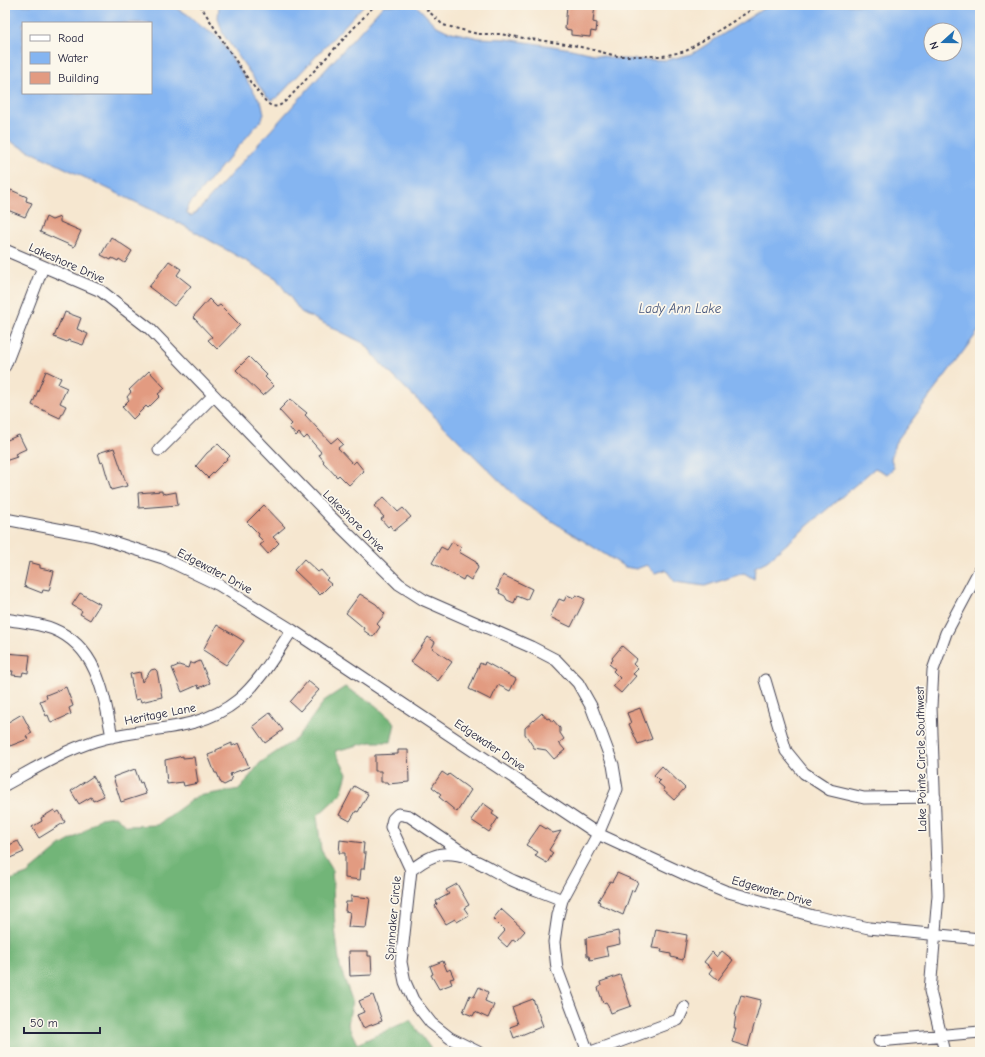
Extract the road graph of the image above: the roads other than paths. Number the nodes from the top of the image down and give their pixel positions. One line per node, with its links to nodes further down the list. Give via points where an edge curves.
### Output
1 (5, 250): 2 (street, Lakeshore Drive)
2 (43, 267): 3 (street); 4 (street, Lakeshore Drive, via 101,291 150,329)
3 (5, 366)
4 (213, 396): 5 (street); 14 (street, Lakeshore Drive, via 399,584 424,600 556,660 578,683 591,706 613,765 618,789)
5 (159, 450)
6 (5, 519): 9 (street, Edgewater Drive, via 94,536 163,558 219,585)
7 (980, 569): 13 (street, Lake Pointe Circle Southwest, via 946,633 934,670 932,707)
8 (5, 619): 11 (street, via 38,624 55,630 75,643 93,663 103,690)
9 (292, 630): 11 (street, Heritage Lane, via 251,687 224,710 186,725); 14 (street, Edgewater Drive)
10 (765, 680): 13 (street, via 786,750 804,773 830,790 864,798)
11 (112, 737): 12 (street, Heritage Lane, via 77,748)
12 (5, 786)
13 (935, 797): 18 (street, Lake Pointe Circle Southwest, via 938,895)
14 (598, 834): 17 (street, Lakeshore Drive); 18 (street, Edgewater Drive, via 725,890 820,918 869,928)
15 (468, 857): 16 (street, Spinnaker Circle, via 444,854 428,858); 16 (street, via 409,816 398,814 393,819 391,827); 17 (street, Spinnaker Circle, via 514,881)
16 (411, 870): 24 (street, Spinnaker Circle, via 401,962 405,982 413,1000 431,1023 450,1038)
17 (562, 900): 25 (street, Lakeshore Drive, via 554,942 557,969)
18 (934, 935): 19 (street, Edgewater Drive); 22 (street, Lake Pointe Circle Southwest, via 930,991)
19 (980, 939)
20 (684, 1007): 25 (street, via 678,1020)
21 (980, 1032): 22 (street)
22 (940, 1036): 23 (street); 26 (street, Lake Pointe Circle Southwest)
23 (879, 1041)
24 (478, 1052)
25 (590, 1052)
26 (945, 1052)

